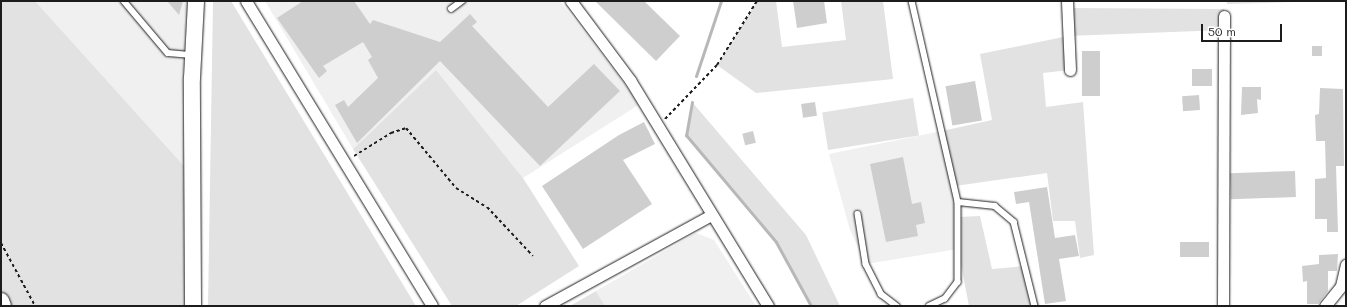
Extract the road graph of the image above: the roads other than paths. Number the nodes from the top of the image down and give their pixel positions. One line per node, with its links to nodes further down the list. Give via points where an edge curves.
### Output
1 (124, 1): 10 (lane, via 168,53)
2 (196, 1): 10 (street)
3 (246, 1): 19 (street)
4 (462, 1): 8 (lane)
5 (571, 1): 14 (street, via 630,80)
6 (912, 1): 12 (lane)
7 (1067, 1): 11 (street)
8 (451, 9)
9 (1224, 16): 25 (street)
10 (193, 55): 18 (street)
11 (1070, 70)
12 (958, 202): 23 (lane, via 958,282 945,299); 24 (lane, via 995,206 1014,222)
13 (858, 214): 22 (lane, via 866,264 881,294)
14 (711, 215): 20 (street); 21 (street)
15 (1346, 265): 26 (street, via 1341,286)
16 (1, 302): 17 (street)
17 (3, 306)
18 (193, 306)
19 (432, 306)
20 (545, 306)
21 (768, 306)
22 (896, 306)
23 (930, 306)
24 (1035, 306)
25 (1223, 306)
26 (1325, 306)

